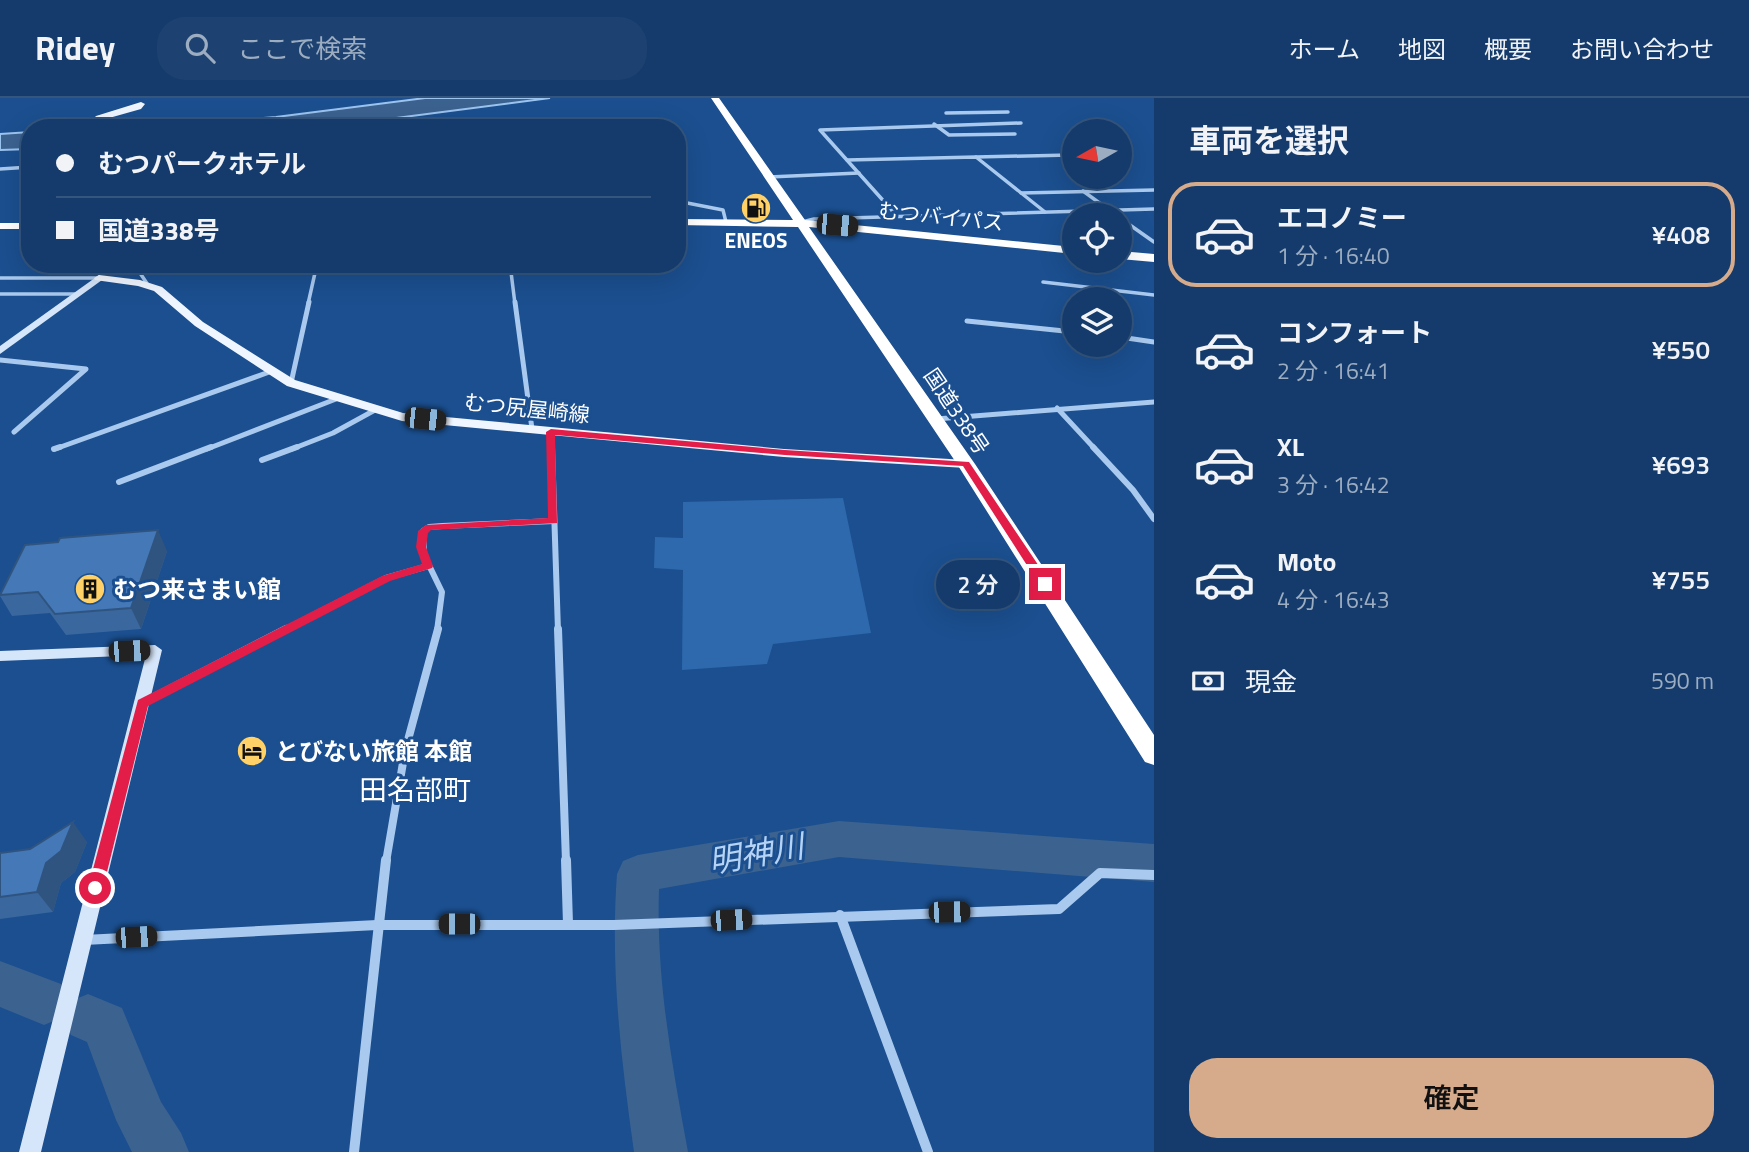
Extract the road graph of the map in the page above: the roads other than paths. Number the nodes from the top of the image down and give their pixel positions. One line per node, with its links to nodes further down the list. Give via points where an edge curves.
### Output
1 (715, 98): 18 (highway, 国道338号)
2 (140, 101): 5 (main road); 7 (main road, via 138,107)
3 (979, 112): 4 (street); 6 (street); 8 (street)
4 (1009, 112)
5 (142, 113)
6 (946, 113)
7 (98, 119)
8 (995, 123): 9 (street); 10 (street)
9 (1021, 123)
10 (934, 124): 11 (street, via 949,135); 14 (street, via 820,130)
11 (1015, 134)
12 (1062, 155): 13 (street)
13 (976, 157): 14 (street); 21 (street)
14 (847, 160): 17 (street)
15 (21, 168): 16 (street)
16 (0, 169)
17 (859, 173): 18 (street); 28 (street)
18 (769, 177): 31 (highway, 国道338号)
19 (1154, 190): 20 (street)
20 (1082, 191): 21 (street); 23 (street)
21 (1020, 193): 26 (street)
22 (686, 203): 30 (street, via 723,210)
23 (1099, 203)
24 (1154, 209): 25 (street)
25 (1132, 210)
26 (1046, 212): 27 (street); 28 (street)
27 (1062, 212)
28 (897, 216): 31 (street)
29 (686, 222): 30 (highway, むつバイパス)
30 (726, 222): 31 (highway, むつバイパス)
31 (801, 223): 36 (highway, むつバイパス); 62 (highway, 国道338号)
32 (0, 226): 33 (highway)
33 (21, 226)
34 (1132, 227): 35 (street)
35 (1154, 242)
36 (1062, 249)
37 (1132, 256): 38 (highway)
38 (1154, 258)
39 (105, 273): 44 (main road)
40 (140, 273): 46 (street)
41 (315, 273): 57 (street)
42 (511, 273): 63 (street)
43 (0, 278): 44 (street)
44 (99, 278): 46 (main road, むつ尻屋崎線); 48 (street)
45 (1043, 282): 49 (street)
46 (148, 285): 56 (main road, むつ尻屋崎線)
47 (0, 294): 48 (street)
48 (77, 294): 54 (street)
49 (1154, 295)
50 (967, 321): 51 (street)
51 (1062, 331)
52 (1132, 339): 53 (street)
53 (1154, 342)
54 (0, 351)
55 (0, 360): 64 (street, via 86,369)
56 (272, 371): 57 (main road, むつ尻屋崎線); 66 (street)
57 (291, 383): 58 (main road, むつ尻屋崎線)
58 (336, 399): 61 (main road, むつ尻屋崎線); 69 (street)
59 (1154, 402): 60 (street)
60 (1057, 408): 62 (street); 70 (street)
61 (376, 410): 63 (main road, むつ尻屋崎線, via 402,417); 67 (street, via 333,433)
62 (936, 419): 68 (highway, 国道338号)
63 (532, 429): 65 (main road, むつ尻屋崎線)
64 (15, 432)
65 (551, 432): 68 (main road, むつ尻屋崎線); 71 (street)
66 (54, 449)
67 (262, 460)
68 (966, 464): 75 (highway, 国道338号)
69 (119, 482)
70 (1154, 519)
71 (554, 521): 72 (street, via 429,527 423,531 421,547); 78 (street)
72 (428, 566): 74 (street, via 386,578); 79 (street, via 439,582 443,604 407,734)
73 (0, 656): 74 (street, via 155,650)
74 (142, 704): 80 (street)
75 (1154, 755)
76 (1154, 875): 77 (street, via 1100,873 1059,909)
77 (840, 915): 78 (street); 83 (street)
78 (568, 924): 79 (street)
79 (377, 925): 80 (street); 82 (street)
80 (82, 940): 81 (street)
81 (30, 1152)
82 (354, 1152)
83 (928, 1152)

